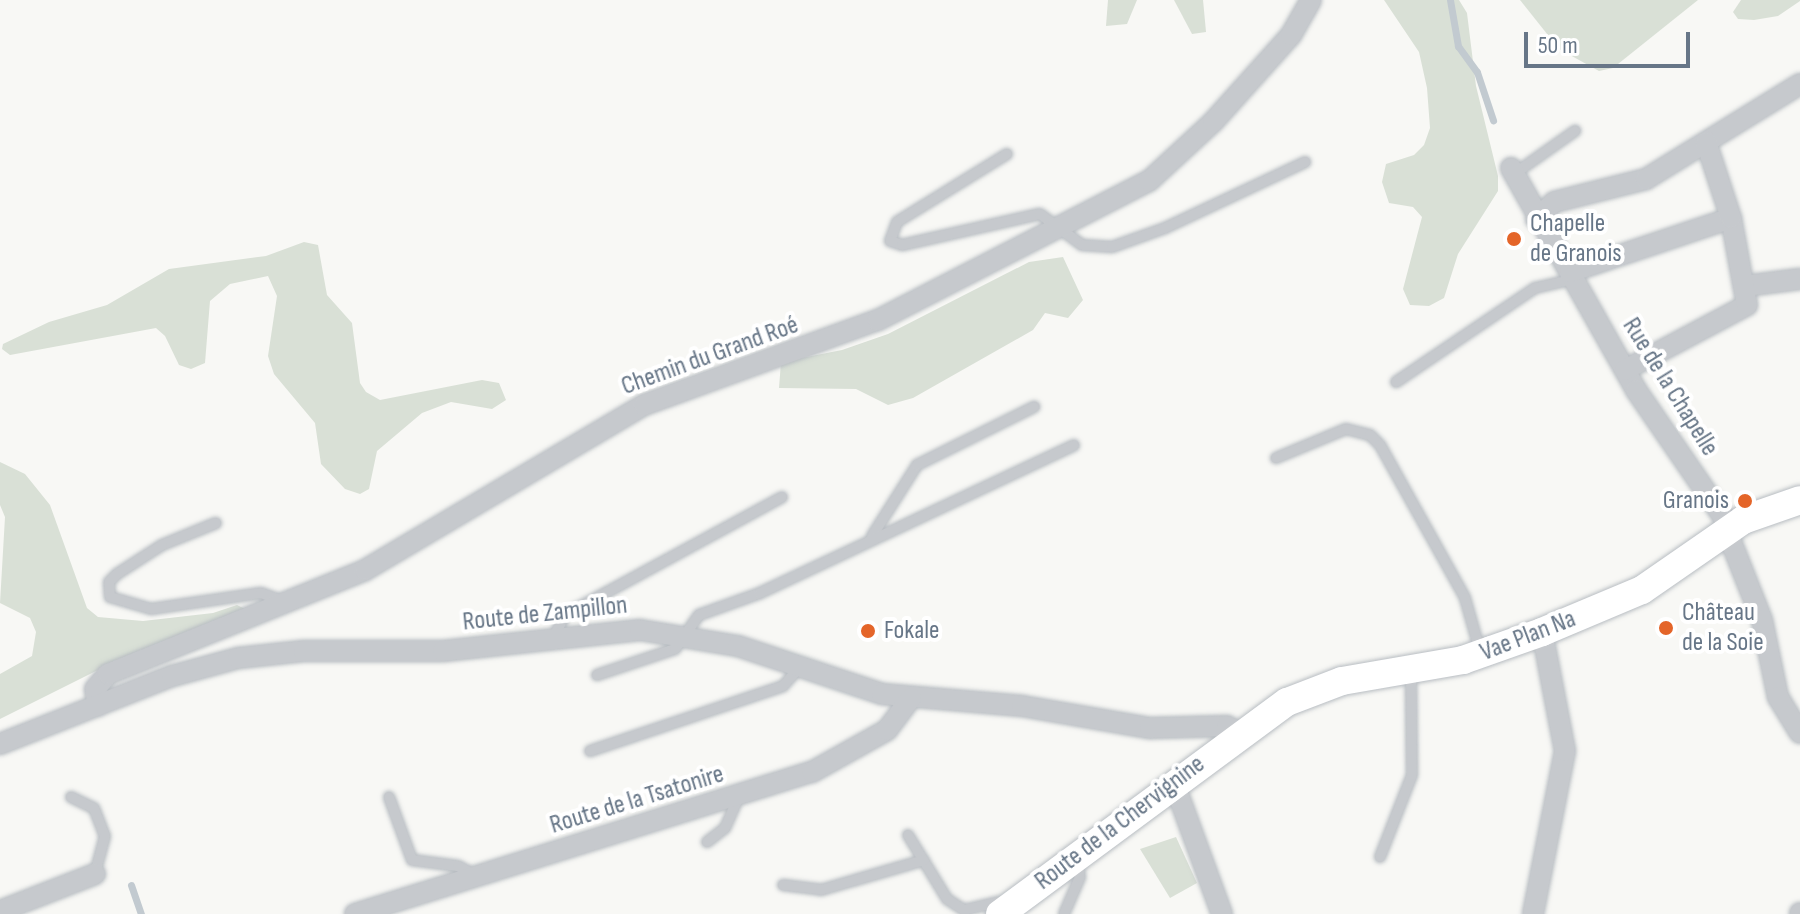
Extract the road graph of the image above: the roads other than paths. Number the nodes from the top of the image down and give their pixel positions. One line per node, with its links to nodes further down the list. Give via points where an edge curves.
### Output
1 (1311, 0): 10 (street, Chemin du Grand Roé, via 1291,35 1213,122 1149,181)
2 (1800, 84): 4 (street)
3 (1575, 131): 7 (lane)
4 (1706, 142): 8 (street); 9 (street, via 1646,179 1554,202)
5 (1007, 154): 10 (lane, via 897,222 890,241 902,245 1030,215 1045,215)
6 (1305, 162): 10 (lane, via 1127,243 1090,247)
7 (1513, 171): 9 (street, Rue de la Chapelle)
8 (1731, 218): 11 (street); 13 (street)
9 (1536, 219): 11 (street, Rue de la Chapelle)
10 (1059, 227): 24 (street, Chemin du Grand Roé, via 878,320 644,405 365,570)
11 (1572, 275): 14 (street, Rue de la Chapelle); 15 (lane, via 1535,288)
12 (1800, 279): 13 (street)
13 (1745, 286): 14 (street, via 1748,302 1742,310)
14 (1625, 370): 22 (street, Rue de la Chapelle)
15 (1396, 382)
16 (1034, 407): 23 (lane, via 917,465)
17 (1074, 445): 23 (lane)
18 (1276, 458): 28 (lane, via 1346,429 1370,435 1465,598)
19 (782, 497): 27 (lane, via 565,615)
20 (1800, 500): 22 (street, Vae Plan Na, via 1772,506)
21 (216, 523): 24 (lane, via 162,545 117,574 109,582 110,597 151,609 261,593)
22 (1728, 528): 25 (street, Vae Plan Na, via 1642,590); 35 (street, Rue de la Chapelle, via 1762,620 1778,697)
23 (871, 538): 26 (lane, via 760,593 699,615)
24 (283, 601): 33 (street, Chemin du Grand Roé, via 108,674 95,689)
25 (1542, 632): 28 (street, Vae Plan Na); 56 (street, via 1565,751)
26 (683, 635): 27 (street, Route de Zampillon, via 631,630); 29 (street, Route de Zampillon, via 746,648); 31 (lane, via 675,649)
27 (554, 636): 33 (street, Route de Zampillon, via 443,651 254,656 172,676)
28 (1481, 653): 30 (street, Vae Plan Na)
29 (799, 668): 32 (street, Route de Zampillon); 37 (lane, via 783,686)
30 (1411, 673): 34 (street, Vae Plan Na, via 1319,688); 45 (lane, via 1412,775)
31 (597, 675)
32 (911, 698): 34 (street, Route de Zampillon, via 1022,706 1150,728 1229,726); 39 (street, Route de la Tsatonire, via 879,736 812,772)
33 (98, 706): 36 (street, Route de Zampillon)
34 (1240, 733): 38 (street, Route de la Chervignine)
35 (1800, 733)
36 (0, 744)
37 (590, 751)
38 (1174, 783): 44 (street, Route de la Chervignine); 55 (street)
39 (740, 795): 43 (lane, via 725,828); 48 (street, Route de la Tsatonire)
40 (71, 797): 47 (lane, via 94,808 105,836)
41 (389, 797): 48 (lane, via 412,860 458,866)
42 (908, 835): 46 (lane)
43 (707, 842)
44 (1076, 857): 50 (street, Route de la Chervignine); 54 (lane, via 1080,877)
45 (1380, 857)
46 (924, 860): 49 (lane, via 821,890); 50 (lane, via 947,899 964,910)
47 (95, 874): 51 (street)
48 (479, 877): 52 (street, Route de la Tsatonire)
49 (783, 885)
50 (1023, 897): 53 (street, Route de la Chervignine)
51 (0, 911)
52 (355, 914)
53 (1000, 914)
54 (1066, 914)
55 (1222, 914)
56 (1533, 914)

